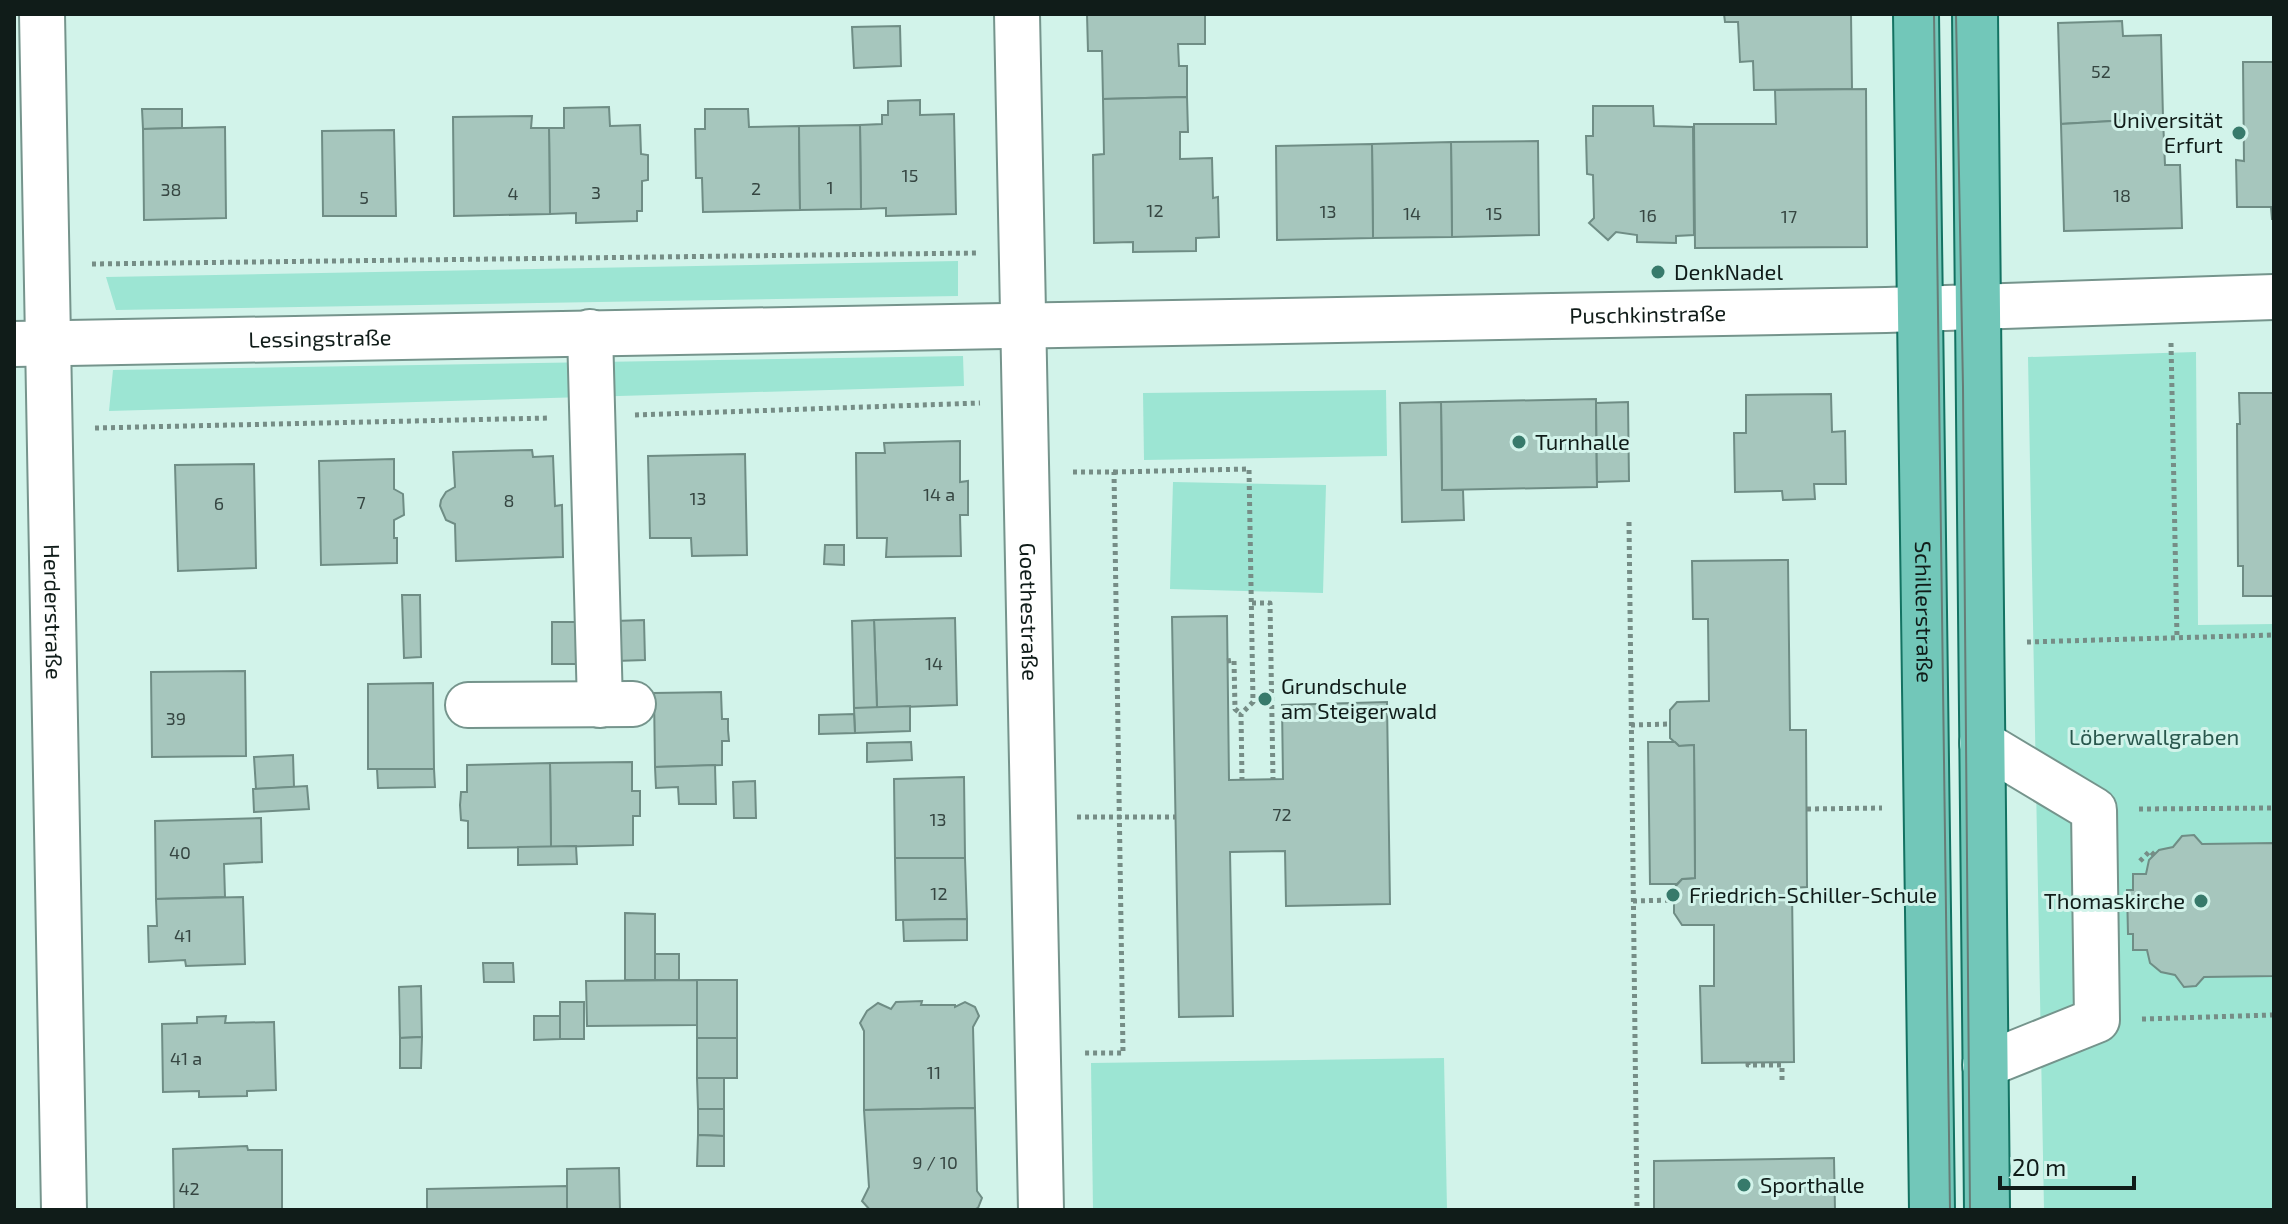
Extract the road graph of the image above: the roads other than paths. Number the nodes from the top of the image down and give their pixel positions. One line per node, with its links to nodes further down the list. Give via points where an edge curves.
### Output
1 (42, 14): 10 (street, Herderstraße, via 47,265)
2 (1017, 14): 8 (street, Goethestraße)
3 (1916, 14): 7 (main road, Schillerstraße)
4 (1975, 14): 6 (main road)
5 (2274, 297): 6 (street, Puschkinstraße)
6 (1976, 307): 7 (street, Puschkinstraße); 12 (main road)
7 (1920, 308): 8 (street, Puschkinstraße); 16 (main road, Schillerstraße)
8 (1023, 327): 9 (street, Lessingstraße); 15 (street, Goethestraße)
9 (590, 332): 10 (street, Lessingstraße); 11 (street, via 616,704)
10 (31, 344): 14 (street, Herderstraße, via 50,429)
11 (468, 705)
12 (1982, 743): 13 (main road); 13 (street, via 2094,810 2097,1020)
13 (1985, 1065): 17 (main road)
14 (64, 1210)
15 (1041, 1210)
16 (1932, 1210)
17 (1987, 1210)

